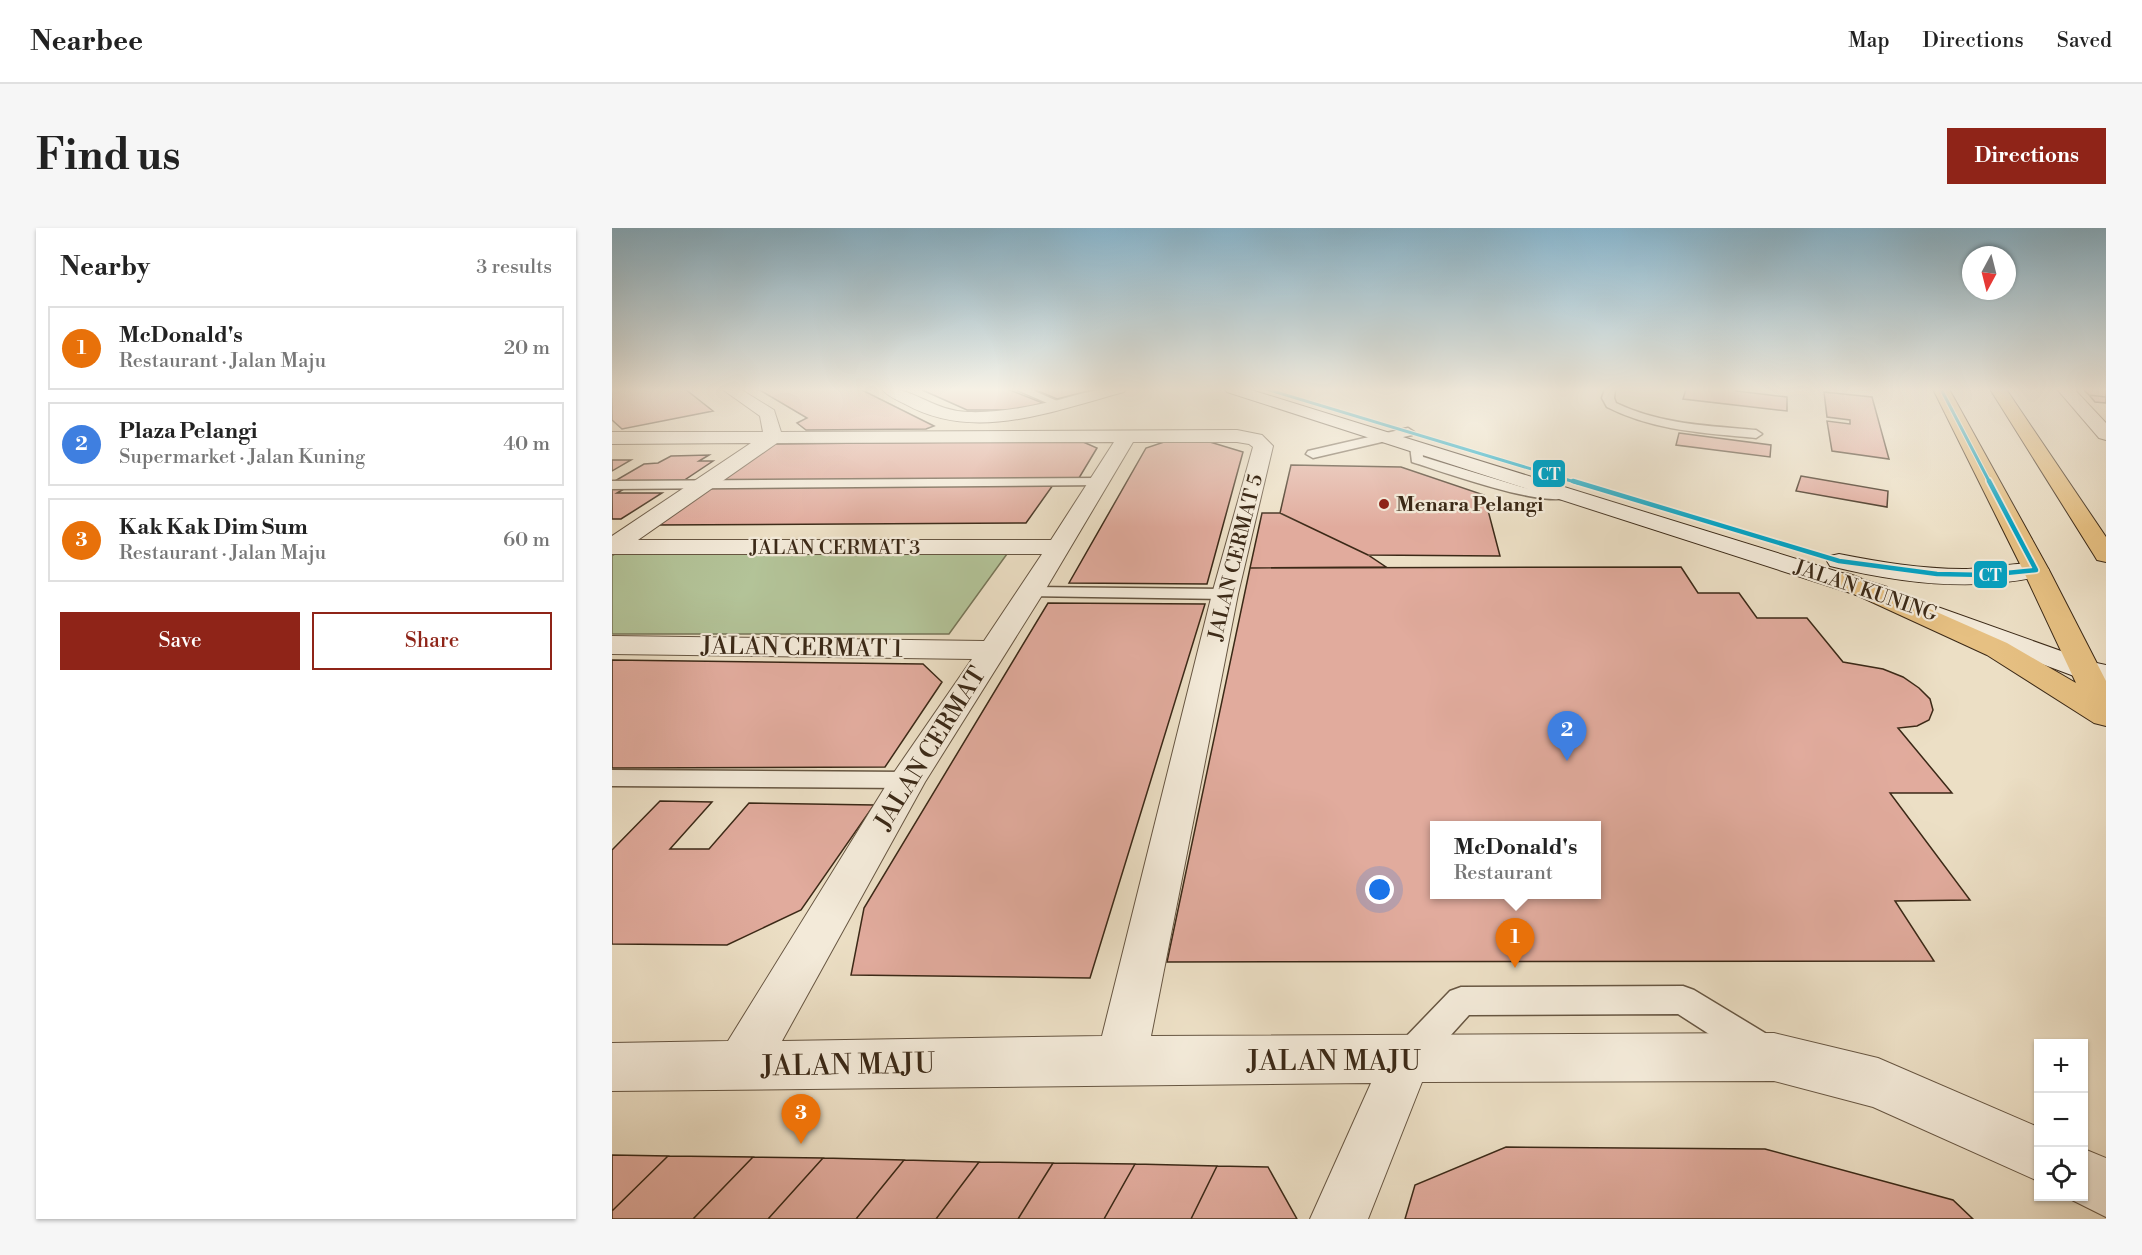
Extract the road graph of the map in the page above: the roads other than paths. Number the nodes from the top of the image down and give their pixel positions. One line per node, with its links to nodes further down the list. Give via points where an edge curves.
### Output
1 (1332, 435): 9 (lane, via 1313,454)
2 (1393, 435): 9 (street, JALAN KUNING)
3 (1396, 435): 9 (street, JALAN KUNING)
4 (1966, 435): 16 (highway)
5 (2029, 435): 15 (highway)
6 (1127, 436): 7 (street, JALAN CERMAT 5); 10 (street, JALAN CERMAT); 19 (street, JALAN CERMAT 5, via 1237,436 1255,439 1263,446)
7 (773, 437): 8 (street, JALAN CERMAT 5); 11 (street)
8 (612, 438)
9 (1404, 438): 16 (street, JALAN KUNING, via 1880,570 1955,577 2010,576); 17 (street, JALAN KUNING)
10 (1100, 482): 11 (lane); 14 (street, JALAN CERMAT)
11 (704, 484): 12 (lane); 13 (street)
12 (612, 485)
13 (612, 547): 14 (street, JALAN CERMAT 3)
14 (1057, 547): 18 (street, JALAN CERMAT)
15 (2106, 555)
16 (2036, 570): 22 (highway)
17 (1846, 581): 22 (street, JALAN KUNING); 23 (highway, via 1997,649)
18 (1031, 592): 19 (lane); 21 (street, JALAN CERMAT)
19 (1225, 594): 26 (street, JALAN CERMAT 5)
20 (612, 645): 21 (street, JALAN CERMAT 1)
21 (992, 650): 25 (street, JALAN CERMAT)
22 (2092, 660): 23 (highway)
23 (2106, 715)
24 (612, 778): 25 (lane)
25 (908, 780): 28 (street, JALAN CERMAT)
26 (1121, 1060): 27 (street, JALAN MAJU); 28 (street, JALAN MAJU)
27 (1406, 1060): 30 (street, JALAN MAJU, via 1774,1057 1878,1083); 33 (street)
28 (742, 1065): 29 (street, JALAN MAJU)
29 (612, 1067)
30 (2034, 1152)
31 (2088, 1179): 32 (street)
32 (2106, 1189)
33 (1339, 1219)

